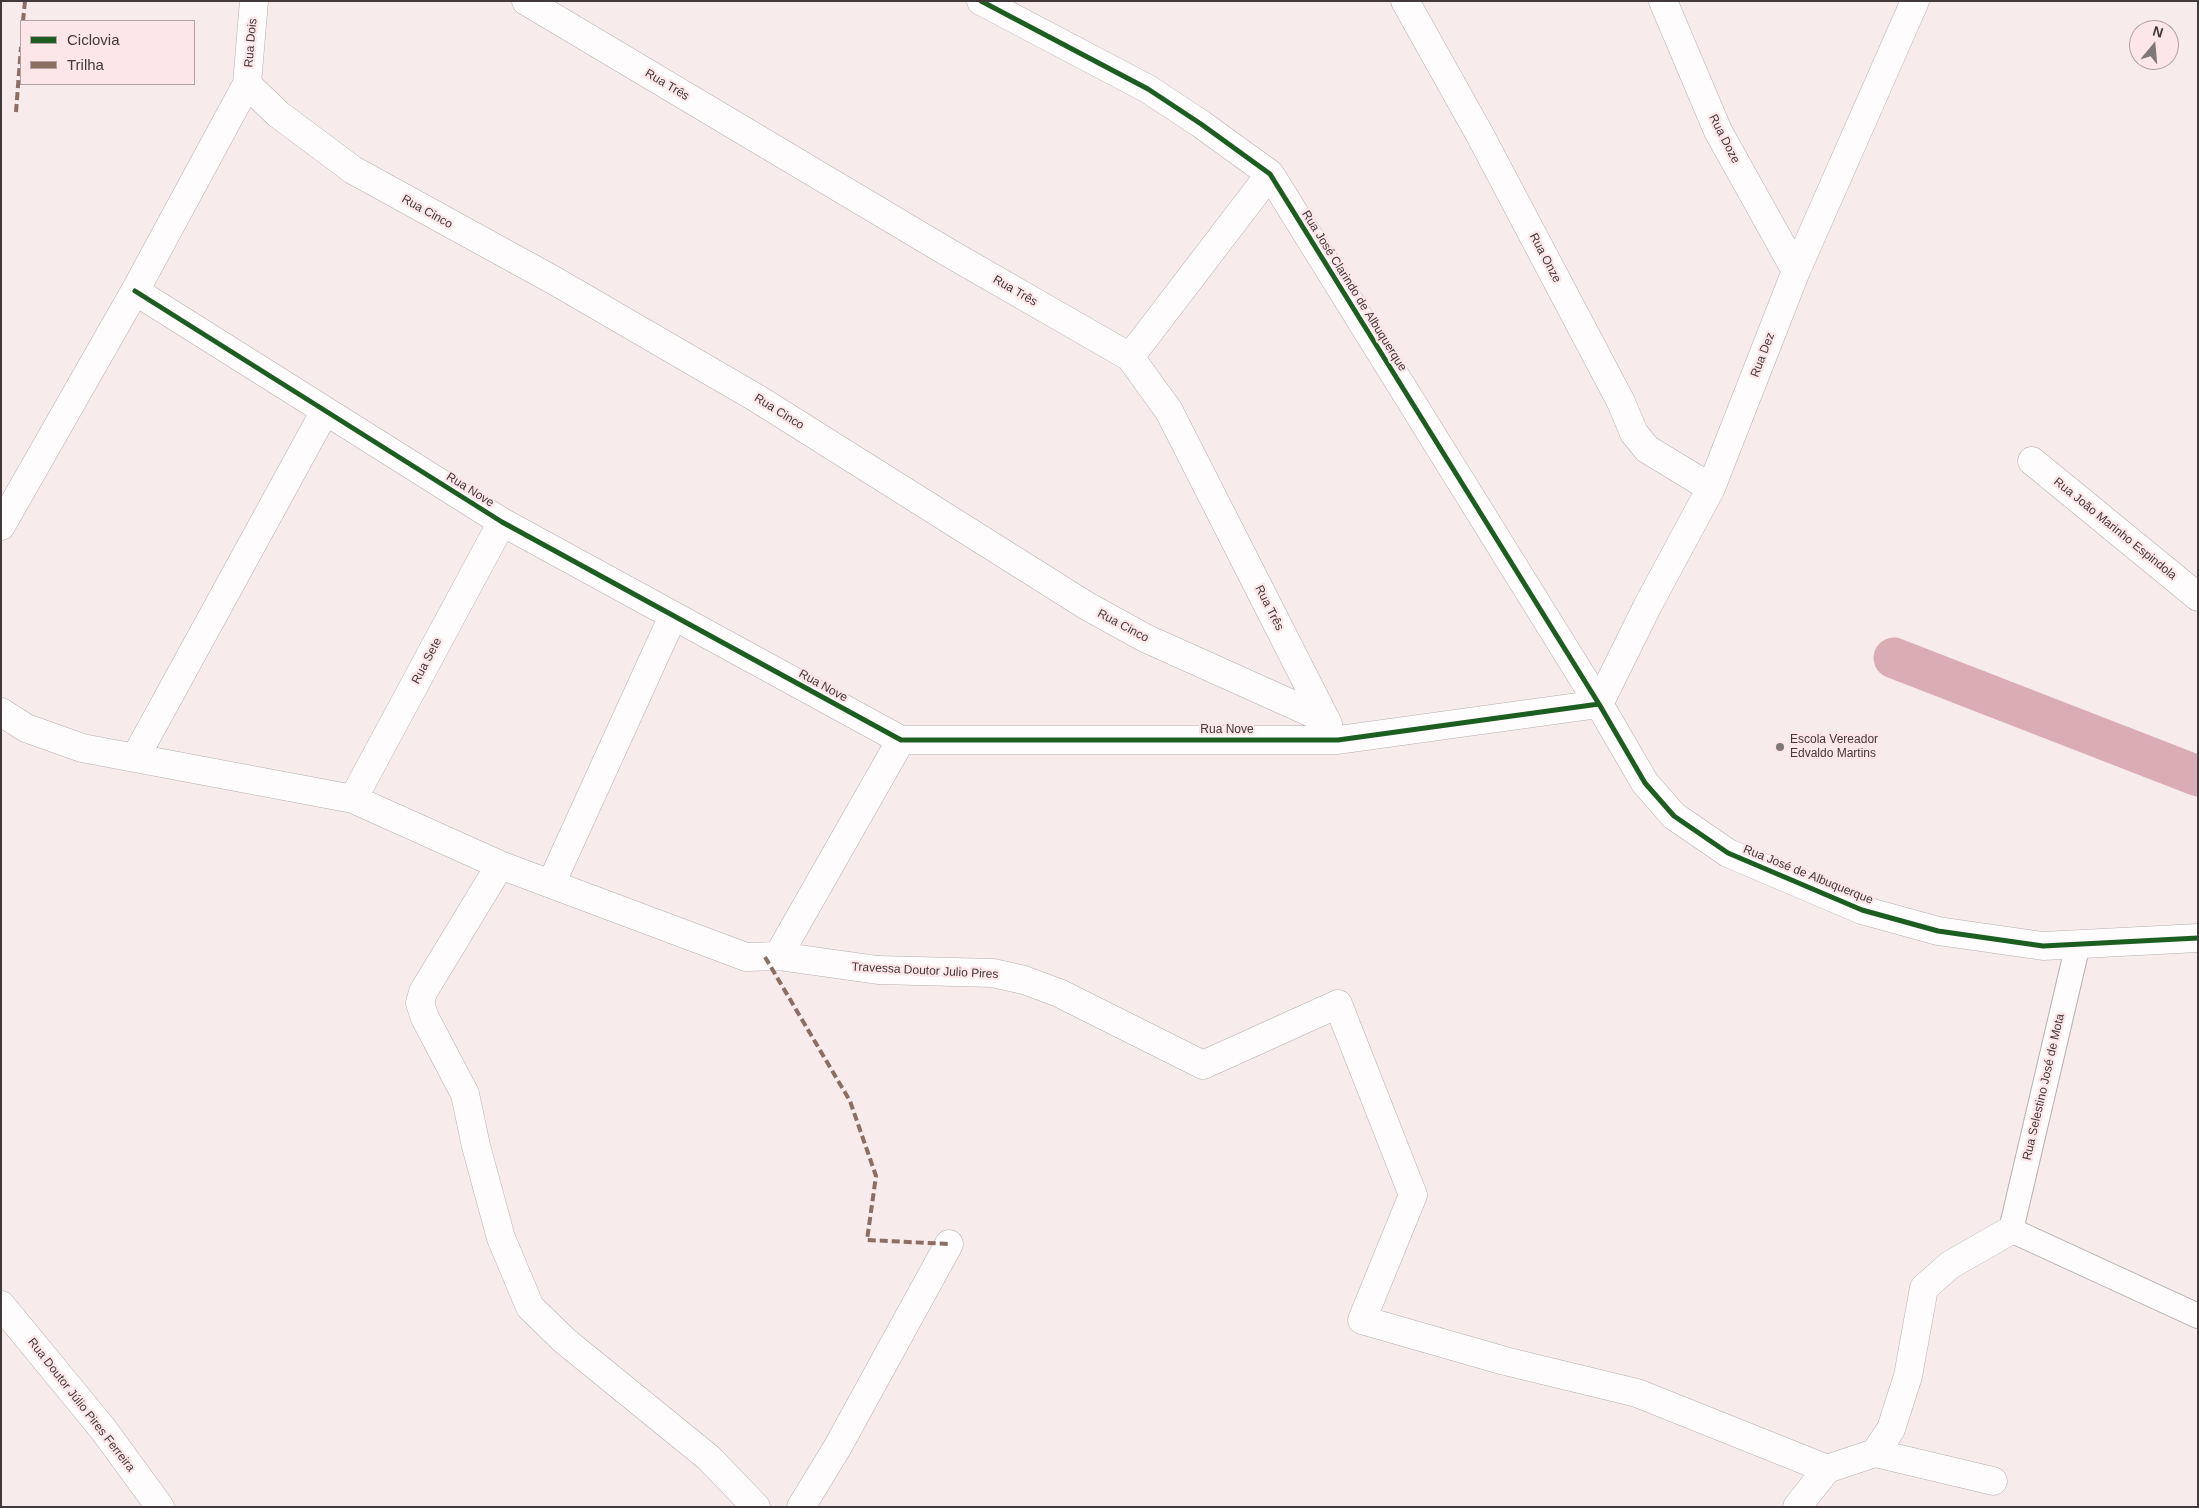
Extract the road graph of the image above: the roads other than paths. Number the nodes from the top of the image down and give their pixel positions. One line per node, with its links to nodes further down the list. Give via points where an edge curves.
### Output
1 (254, 1): 7 (street, Rua Dois)
2 (526, 1): 11 (street, Rua Três)
3 (981, 1): 8 (street, Rua José Clarindo de Albuquerque, via 1148,89)
4 (1405, 1): 14 (street, Rua Onze, via 1480,135 1621,402 1634,433 1647,449)
5 (1663, 1): 9 (street, Rua Doze, via 1718,131)
6 (1916, 1): 9 (street, Rua Dez)
7 (247, 84): 10 (street); 21 (street, Rua Cinco, via 278,114 353,170 555,281 758,399 1087,606)
8 (1270, 174): 11 (street); 19 (street, Rua José Clarindo de Albuquerque)
9 (1796, 271): 14 (street, Rua Dez)
10 (135, 291): 12 (street, Rua Nove); 16 (street)
11 (1130, 357): 21 (street, Rua Três, via 1169,410)
12 (326, 411): 15 (street, Rua Nove); 23 (street)
13 (2032, 461): 17 (street, Rua João Marinho Espindola)
14 (1711, 488): 19 (street, Rua Dez)
15 (502, 522): 18 (street, Rua Nove); 24 (street, Rua Sete)
16 (1, 526)
17 (2198, 597)
18 (673, 616): 22 (street, Rua Nove); 26 (street)
19 (1599, 704): 21 (street, Rua Nove); 28 (street, Rua José de Albuquerque, via 1645,783 1674,816 1728,853 1862,910 1929,928 2043,946)
20 (1, 712): 23 (street, Travessa Doutor Julio Pires, via 26,728 82,748)
21 (1331, 729): 22 (street, Rua Nove)
22 (900, 740): 29 (street)
23 (135, 758): 24 (street, Travessa Doutor Julio Pires)
24 (353, 799): 25 (street, Travessa Doutor Julio Pires)
25 (500, 865): 26 (street, Travessa Doutor Julio Pires); 38 (street, via 423,992 420,1003 465,1094 501,1238 530,1307 565,1341 709,1458)
26 (551, 884): 29 (street, Travessa Doutor Julio Pires, via 746,957)
27 (2198, 938): 28 (street, Rua José de Albuquerque)
28 (2078, 944): 30 (lane, Rua Selestino José de Mota)
29 (778, 956): 35 (street, Travessa Doutor Julio Pires, via 878,970 993,972 1059,993 1203,1064 1338,1004 1413,1194 1362,1320 1505,1361 1637,1393)
30 (2011, 1230): 33 (lane); 34 (street, via 1950,1265 1924,1288 1908,1376 1892,1429)
31 (949, 1244): 39 (street, via 837,1448)
32 (1, 1305): 37 (street, Rua Doutor Júlio Pires Ferreira, via 103,1430)
33 (2198, 1316)
34 (1875, 1453): 35 (street); 36 (street)
35 (1827, 1469): 40 (street)
36 (1993, 1481)
37 (160, 1507)
38 (756, 1507)
39 (800, 1507)
40 (1797, 1507)

